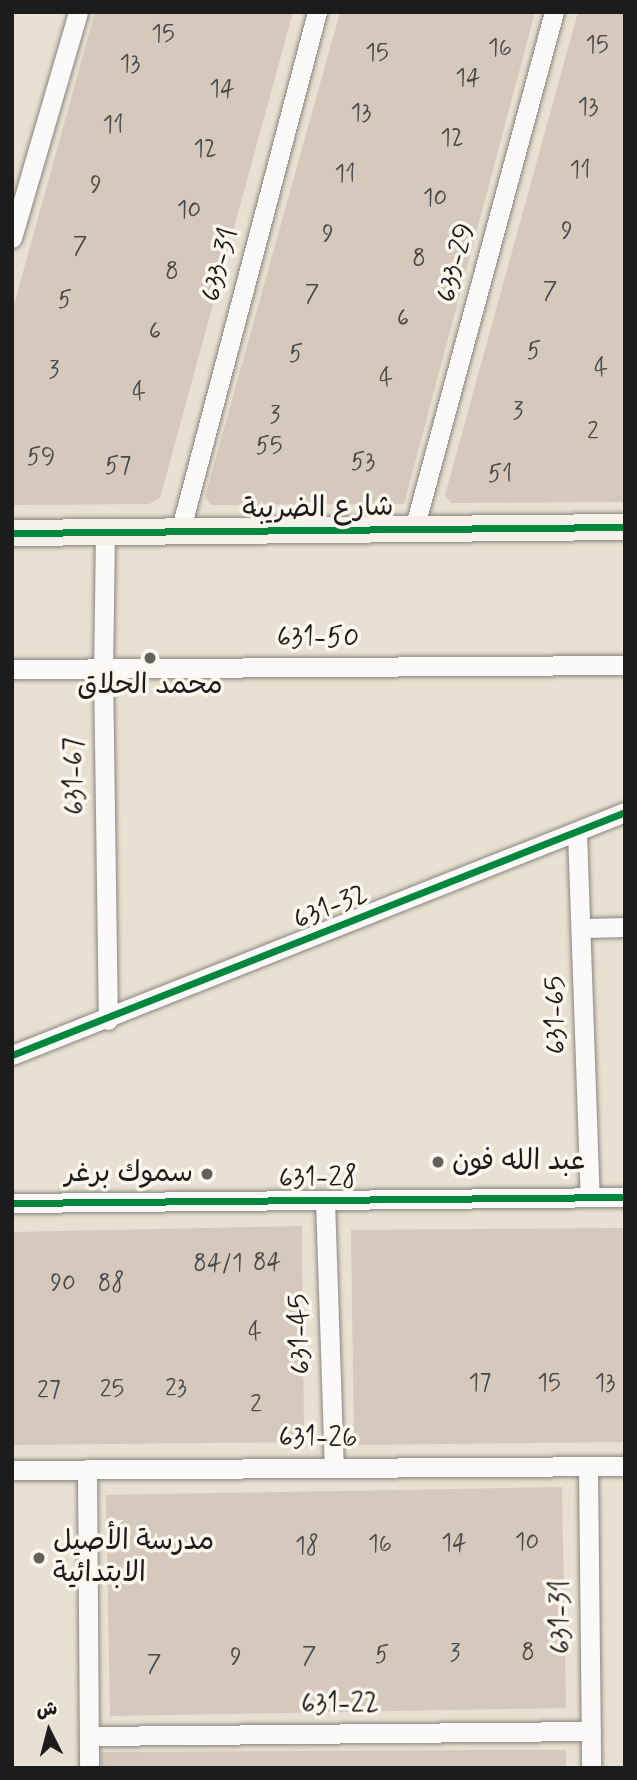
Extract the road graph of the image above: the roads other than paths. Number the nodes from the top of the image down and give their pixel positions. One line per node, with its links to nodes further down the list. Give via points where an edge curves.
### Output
1 (78, 12): 4 (street)
2 (317, 12): 8 (street, 633-31)
3 (554, 12): 6 (street, 633-29)
4 (12, 238)
5 (625, 527): 6 (street, شارع الضريبة)
6 (414, 529): 8 (street, شارع الضريبة)
7 (105, 532): 8 (street, شارع الضريبة); 9 (street, شارع الضريبة); 11 (street, 631-67)
8 (180, 532)
9 (12, 533)
10 (625, 665): 11 (street, 631-50)
11 (103, 668): 12 (street, 631-50); 17 (street, 631-67)
12 (12, 669)
13 (625, 812): 14 (street, 631-32)
14 (577, 832): 15 (street, 631-65); 17 (street, 631-32)
15 (583, 928): 16 (street); 19 (street, 631-65)
16 (625, 928)
17 (108, 1020): 18 (street, 631-32)
18 (12, 1055)
19 (590, 1197): 20 (street, 631-28); 21 (street, 631-28)
20 (625, 1197)
21 (325, 1200): 22 (street, 631-28); 25 (street, 631-45)
22 (12, 1203)
23 (588, 1466): 24 (street, 631-26); 25 (street, 631-26); 28 (street, 631-31)
24 (625, 1466)
25 (334, 1467): 26 (street, 631-26)
26 (87, 1469): 27 (street, 631-26); 29 (street)
27 (12, 1470)
28 (591, 1731): 29 (street, 631-22); 31 (street, 631-31)
29 (89, 1735): 30 (street)
30 (89, 1768)
31 (591, 1768)

